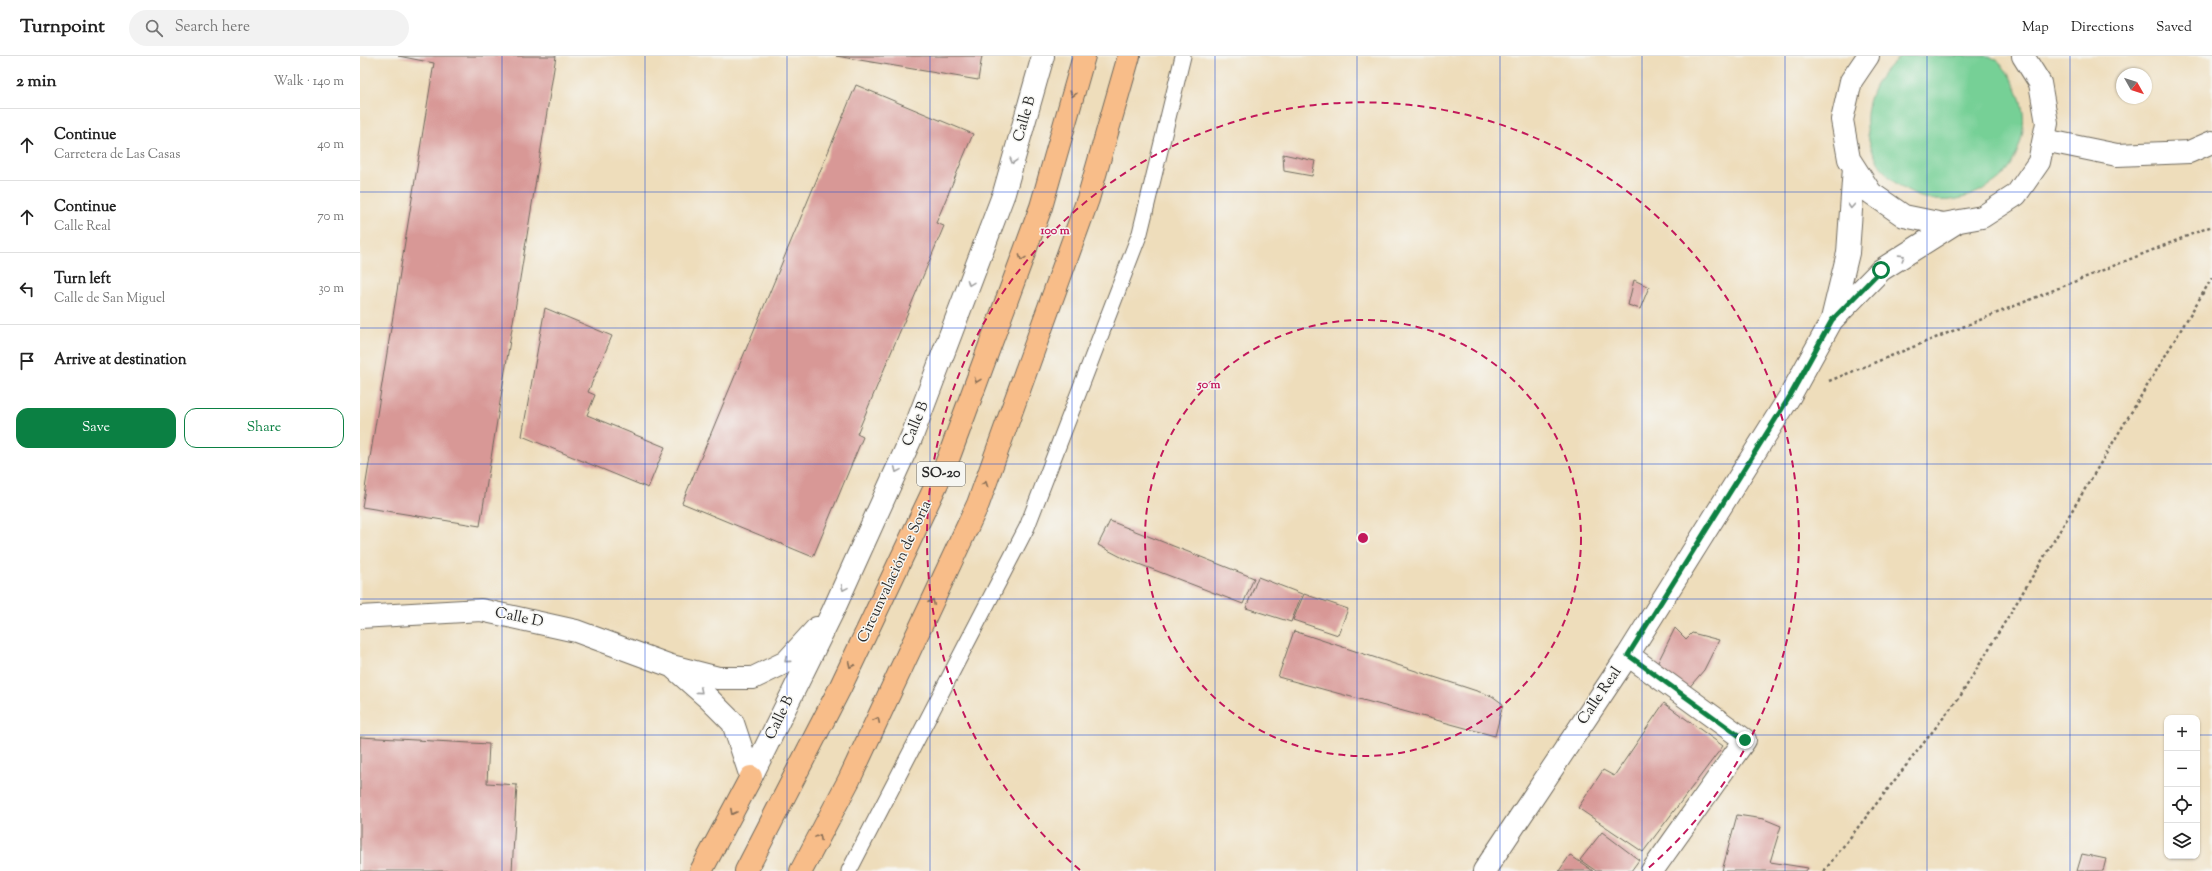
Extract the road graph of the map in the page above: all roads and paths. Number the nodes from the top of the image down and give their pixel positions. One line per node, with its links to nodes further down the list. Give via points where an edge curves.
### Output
1 (1043, 56): 15 (street, Calle B, one-way to 15, via 1004,193 912,436)
2 (1084, 56): 21 (highway, Circunvalación de Soria / SO-20, one-way to 21, via 1041,207 947,462 840,688)
3 (1129, 56): 22 (highway, SO-20, one-way to 3, via 849,780 978,504 1088,199)
4 (1183, 56): 23 (lane, via 1140,233 1027,527)
5 (1868, 56): 9 (street, via 1851,81 1842,120 1849,159)
6 (2025, 58): 7 (street, via 2040,84 2047,123)
7 (2044, 140): 8 (street, via 2117,155 2189,152); 10 (street, via 2039,162 2016,195 1982,217)
8 (2212, 142)
9 (1854, 167): 10 (street, via 1871,193 1904,216 1942,224); 13 (street, one-way to 13, via 1848,253)
10 (1957, 222): 13 (street, one-way to 10, via 1881,270)
11 (2212, 226): 14 (path)
12 (2212, 278): 26 (path, via 1961,695)
13 (1832, 320): 17 (street, Calle Real, via 1790,396)
14 (1827, 382)
15 (833, 611): 18 (street, Calle D, one-way to 18, via 786,662 753,678 718,678); 19 (street, Calle B)
16 (360, 617): 18 (street, Calle D, via 481,610 576,631)
17 (1628, 655): 24 (street, Calle Real); 25 (street, via 1745,740)
18 (671, 666): 19 (street, Calle D, one-way to 19, via 733,723)
19 (751, 777): 20 (highway, one-way to 20)
20 (701, 871)
21 (746, 871)
22 (801, 871)
23 (849, 871)
24 (1484, 871)
25 (1652, 871)
26 (1824, 871)

